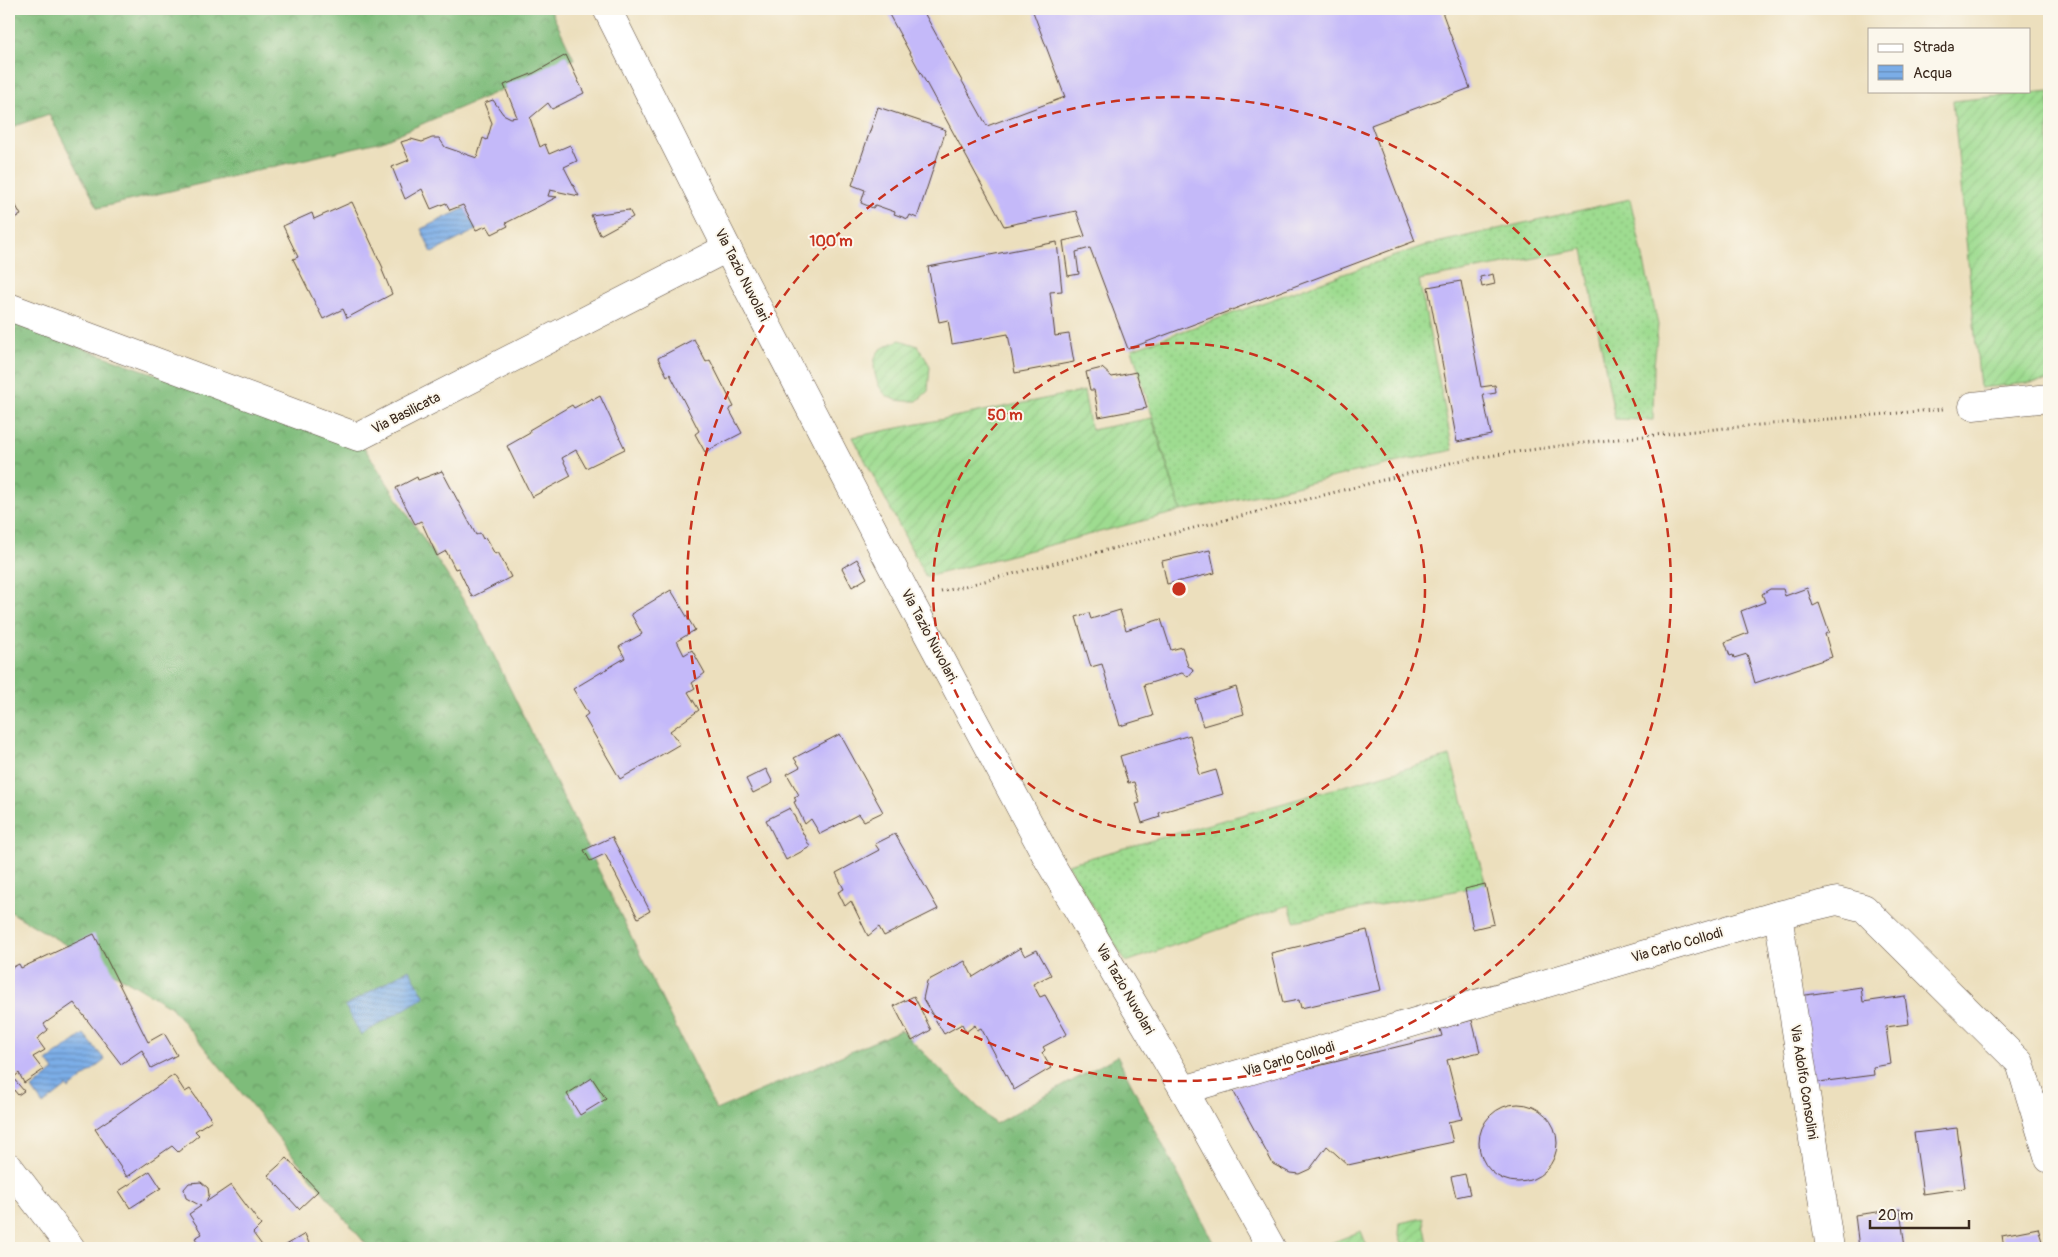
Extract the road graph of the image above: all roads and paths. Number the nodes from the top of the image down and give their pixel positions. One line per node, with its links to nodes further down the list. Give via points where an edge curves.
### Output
1 (607, 9): 2 (street, Via Tazio Nuvolari)
2 (717, 254): 3 (street, Via Basilicata, via 358,437); 6 (street, Via Tazio Nuvolari)
3 (9, 307)
4 (2049, 398): 5 (street)
5 (1973, 406): 6 (path, via 1530,449 1458,461)
6 (910, 601): 8 (street, Via Tazio Nuvolari, via 1050,861)
7 (1778, 915): 8 (street, Via Carlo Collodi); 9 (street, Via Carlo Collodi, via 1837,901 1864,908 2020,1063); 13 (street, Via Adolfo Consolini)
8 (1184, 1090): 12 (street, Via Tazio Nuvolari)
9 (2049, 1159)
10 (9, 1167): 11 (street)
11 (71, 1248)
12 (1269, 1248)
13 (1830, 1248)

